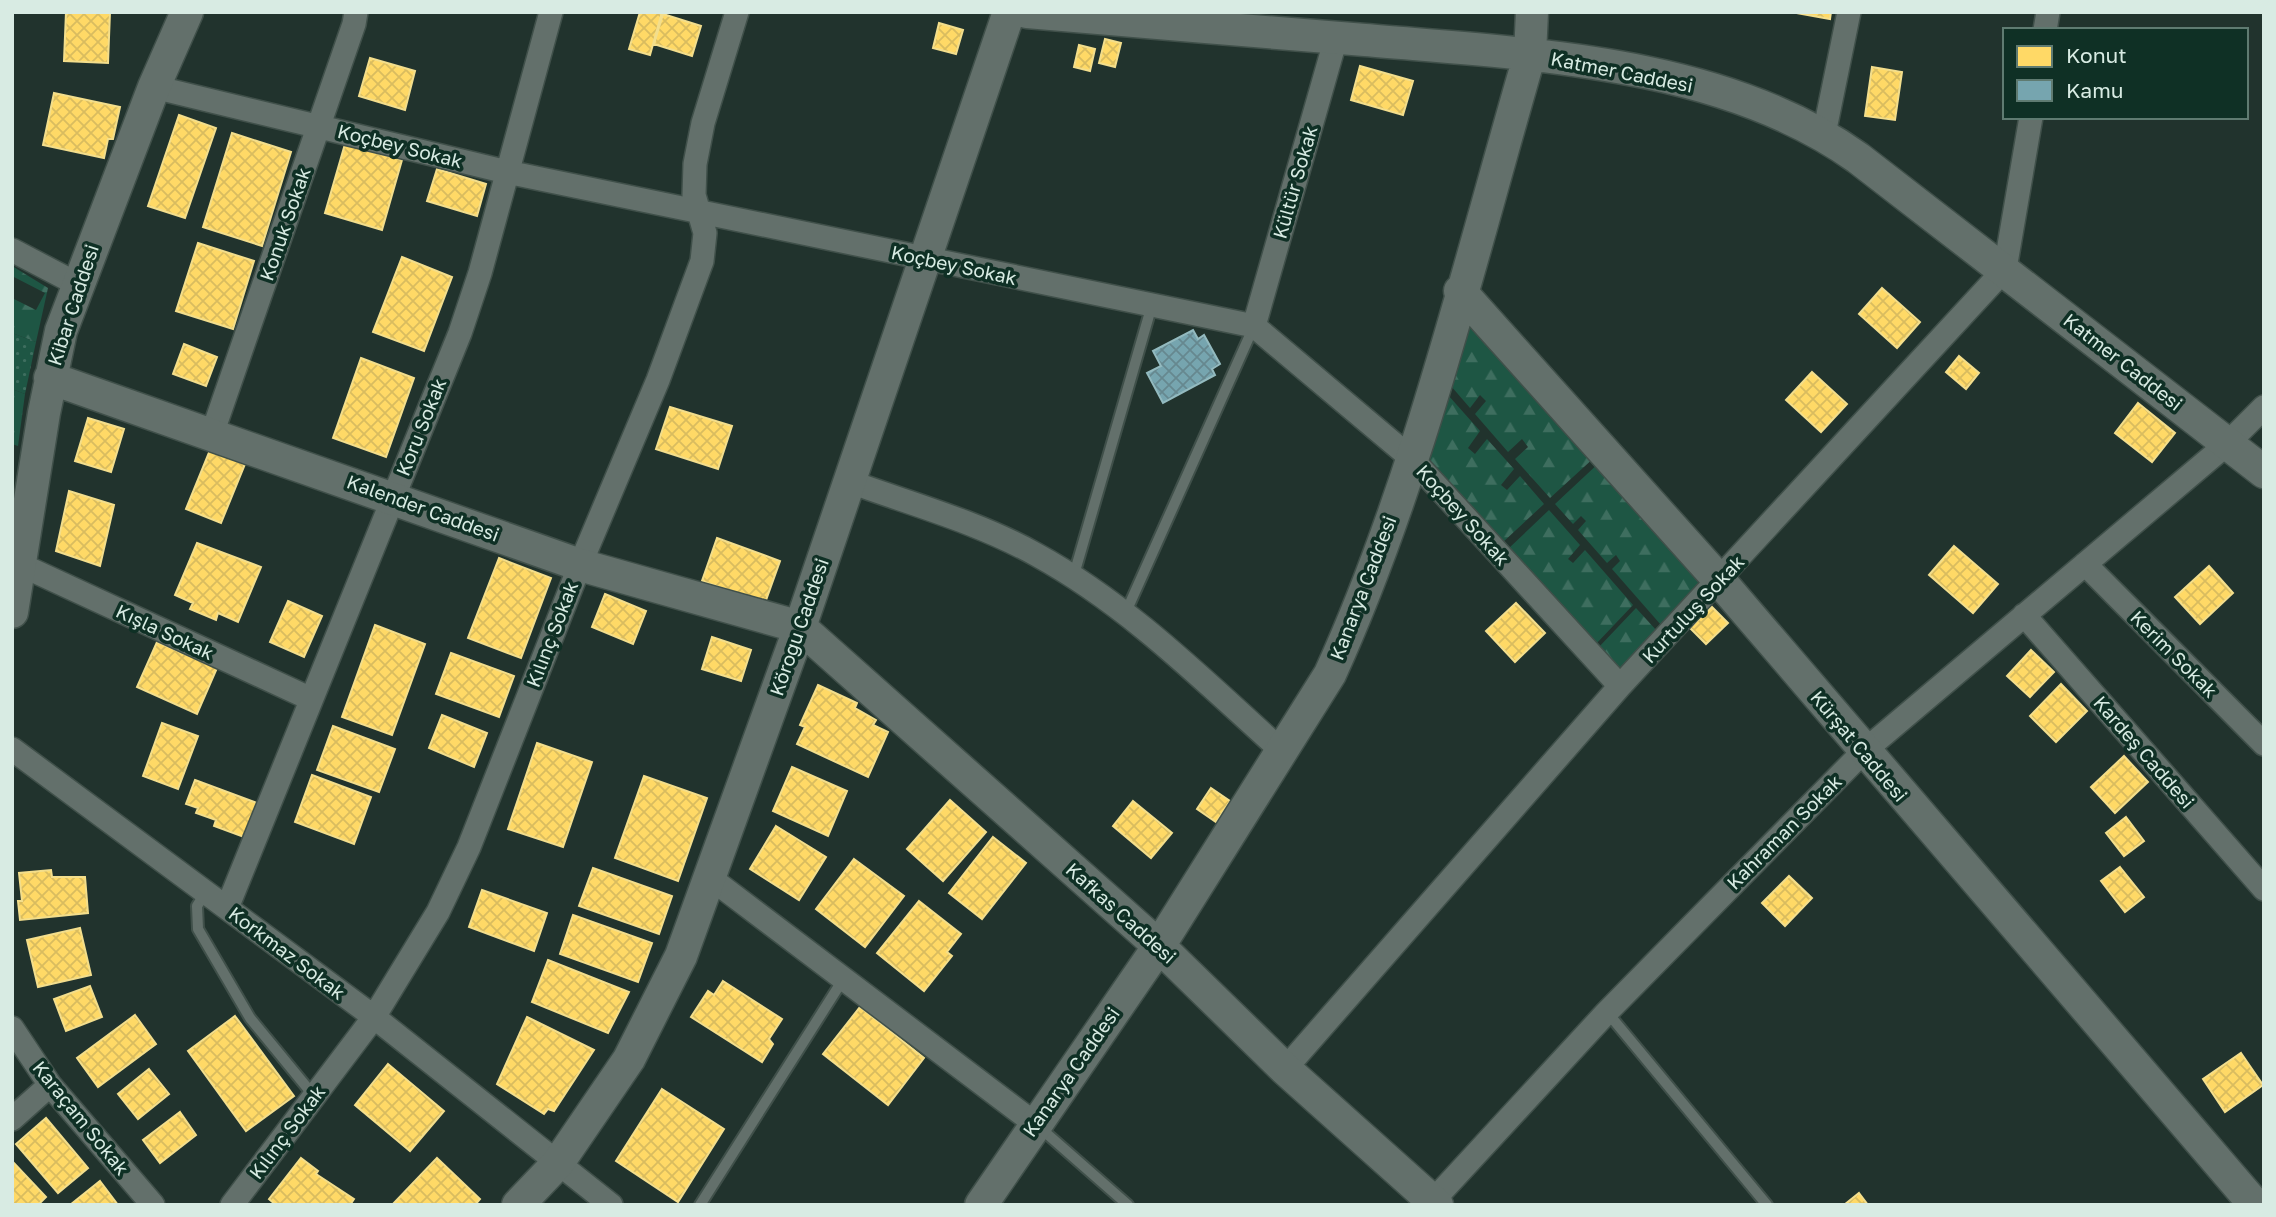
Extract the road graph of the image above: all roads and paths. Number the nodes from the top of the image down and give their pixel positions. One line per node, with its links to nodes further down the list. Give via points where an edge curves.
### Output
1 (187, 12): 11 (street, Kibar Caddesi)
2 (356, 12): 13 (street, Konuk Sokak)
3 (551, 12): 15 (street, Koru Sokak)
4 (737, 12): 16 (street, Kılınç Sokak, via 700,136 694,195)
5 (1009, 12): 18 (street, Köroğu Caddesi)
6 (1027, 12): 9 (street, Katmer Caddesi)
7 (1532, 12): 10 (street, Kanarya Caddesi)
8 (1849, 12): 14 (street)
9 (1336, 38): 10 (street, Katmer Caddesi); 23 (street, Kültür Sokak)
10 (1530, 54): 14 (street, Katmer Caddesi, via 1664,77 1768,109); 21 (street, Kanarya Caddesi)
11 (154, 87): 13 (street, Koçbey Sokak); 20 (street, Kibar Caddesi)
12 (2031, 119): 19 (street)
13 (318, 127): 15 (street, Koçbey Sokak); 26 (street, Konuk Sokak)
14 (1824, 134): 19 (street, Katmer Caddesi)
15 (507, 172): 16 (street, Koçbey Sokak); 31 (street, Koru Sokak, via 460,333)
16 (698, 212): 18 (street, Koçbey Sokak); 34 (street, Kılınç Sokak, via 705,233 702,261 658,380)
17 (12, 250): 20 (street)
18 (924, 259): 22 (street, Koçbey Sokak); 30 (street, Köroğu Caddesi)
19 (2005, 269): 27 (street, Katmer Caddesi); 36 (street, Kurtuluş Sokak)
20 (77, 284): 24 (street, Kibar Caddesi)
21 (1461, 291): 28 (street, Kanarya Caddesi); 36 (street, Kürşat Caddesi)
22 (1152, 305): 23 (street, Koçbey Sokak); 35 (lane)
23 (1254, 326): 28 (street, Koçbey Sokak); 38 (lane)
24 (50, 378): 26 (street, Kalender Caddesi); 32 (street, Kibar Caddesi)
25 (2264, 407): 27 (street, Kahraman Sokak)
26 (212, 435): 31 (street, Kalender Caddesi)
27 (2227, 444): 29 (street, Katmer Caddesi); 33 (street, Kahraman Sokak)
28 (1412, 459): 41 (street, Koçbey Sokak); 45 (street, Kanarya Caddesi, via 1351,627 1330,674)
29 (2264, 472)
30 (848, 481): 35 (street, via 994,533); 40 (street, Köroğu Caddesi)
31 (393, 497): 34 (street, Kalender Caddesi); 42 (street, Koru Sokak)
32 (19, 564): 37 (street, Kibar Caddesi); 42 (street, Kışla Sokak)
33 (2085, 564): 39 (street, Kahraman Sokak); 43 (street, Kerim Sokak)
34 (579, 565): 40 (street, Kalender Caddesi); 54 (street, Kılınç Sokak, via 469,847 438,912)
35 (1073, 578): 38 (street)
36 (1720, 581): 41 (street, Kurtuluş Sokak); 46 (street, Kürşat Caddesi)
37 (12, 612)
38 (1126, 612): 45 (street)
39 (2024, 615): 46 (street, Kahraman Sokak); 48 (street, Kardeş Caddesi)
40 (800, 627): 47 (street, Köroğu Caddesi); 51 (street, Kafkas Caddesi)
41 (1620, 686): 56 (street, Kurtuluş Sokak)
42 (311, 699): 50 (street, Koru Sokak)
43 (2264, 744)
44 (12, 748): 49 (street, Korkmaz Sokak)
45 (1283, 752): 51 (street, Kanarya Caddesi)
46 (1863, 752): 53 (street, Kahraman Sokak); 72 (street, Kürşat Caddesi)
47 (709, 877): 52 (street); 61 (street, Köroğu Caddesi, via 656,1010 629,1059)
48 (2264, 889)
49 (206, 892): 50 (street, Korkmaz Sokak); 58 (lane, via 197,906 198,929 250,1018)
50 (227, 908): 54 (street, Korkmaz Sokak)
51 (1159, 946): 56 (street, Kafkas Caddesi); 60 (street, Kanarya Caddesi)
52 (844, 978): 60 (street); 68 (lane)
53 (1607, 1012): 63 (street, Kahraman Sokak); 71 (lane)
54 (374, 1017): 58 (street, Kılınç Sokak); 61 (street, Korkmaz Sokak)
55 (12, 1028): 57 (street, Karaçam Sokak)
56 (1286, 1069): 63 (street, Kafkas Caddesi)
57 (50, 1085): 59 (street); 64 (street, Karaçam Sokak)
58 (314, 1096): 65 (street, Kılınç Sokak)
59 (12, 1119)
60 (1034, 1123): 69 (street, Kanarya Caddesi); 70 (lane)
61 (558, 1163): 66 (street, Köroğu Caddesi); 67 (street, Korkmaz Sokak)
62 (2264, 1199): 72 (street)
63 (1433, 1204)
64 (153, 1205)
65 (232, 1205)
66 (517, 1205)
67 (611, 1205)
68 (700, 1205)
69 (981, 1205)
70 (1128, 1205)
71 (1767, 1205)
72 (2255, 1205)

